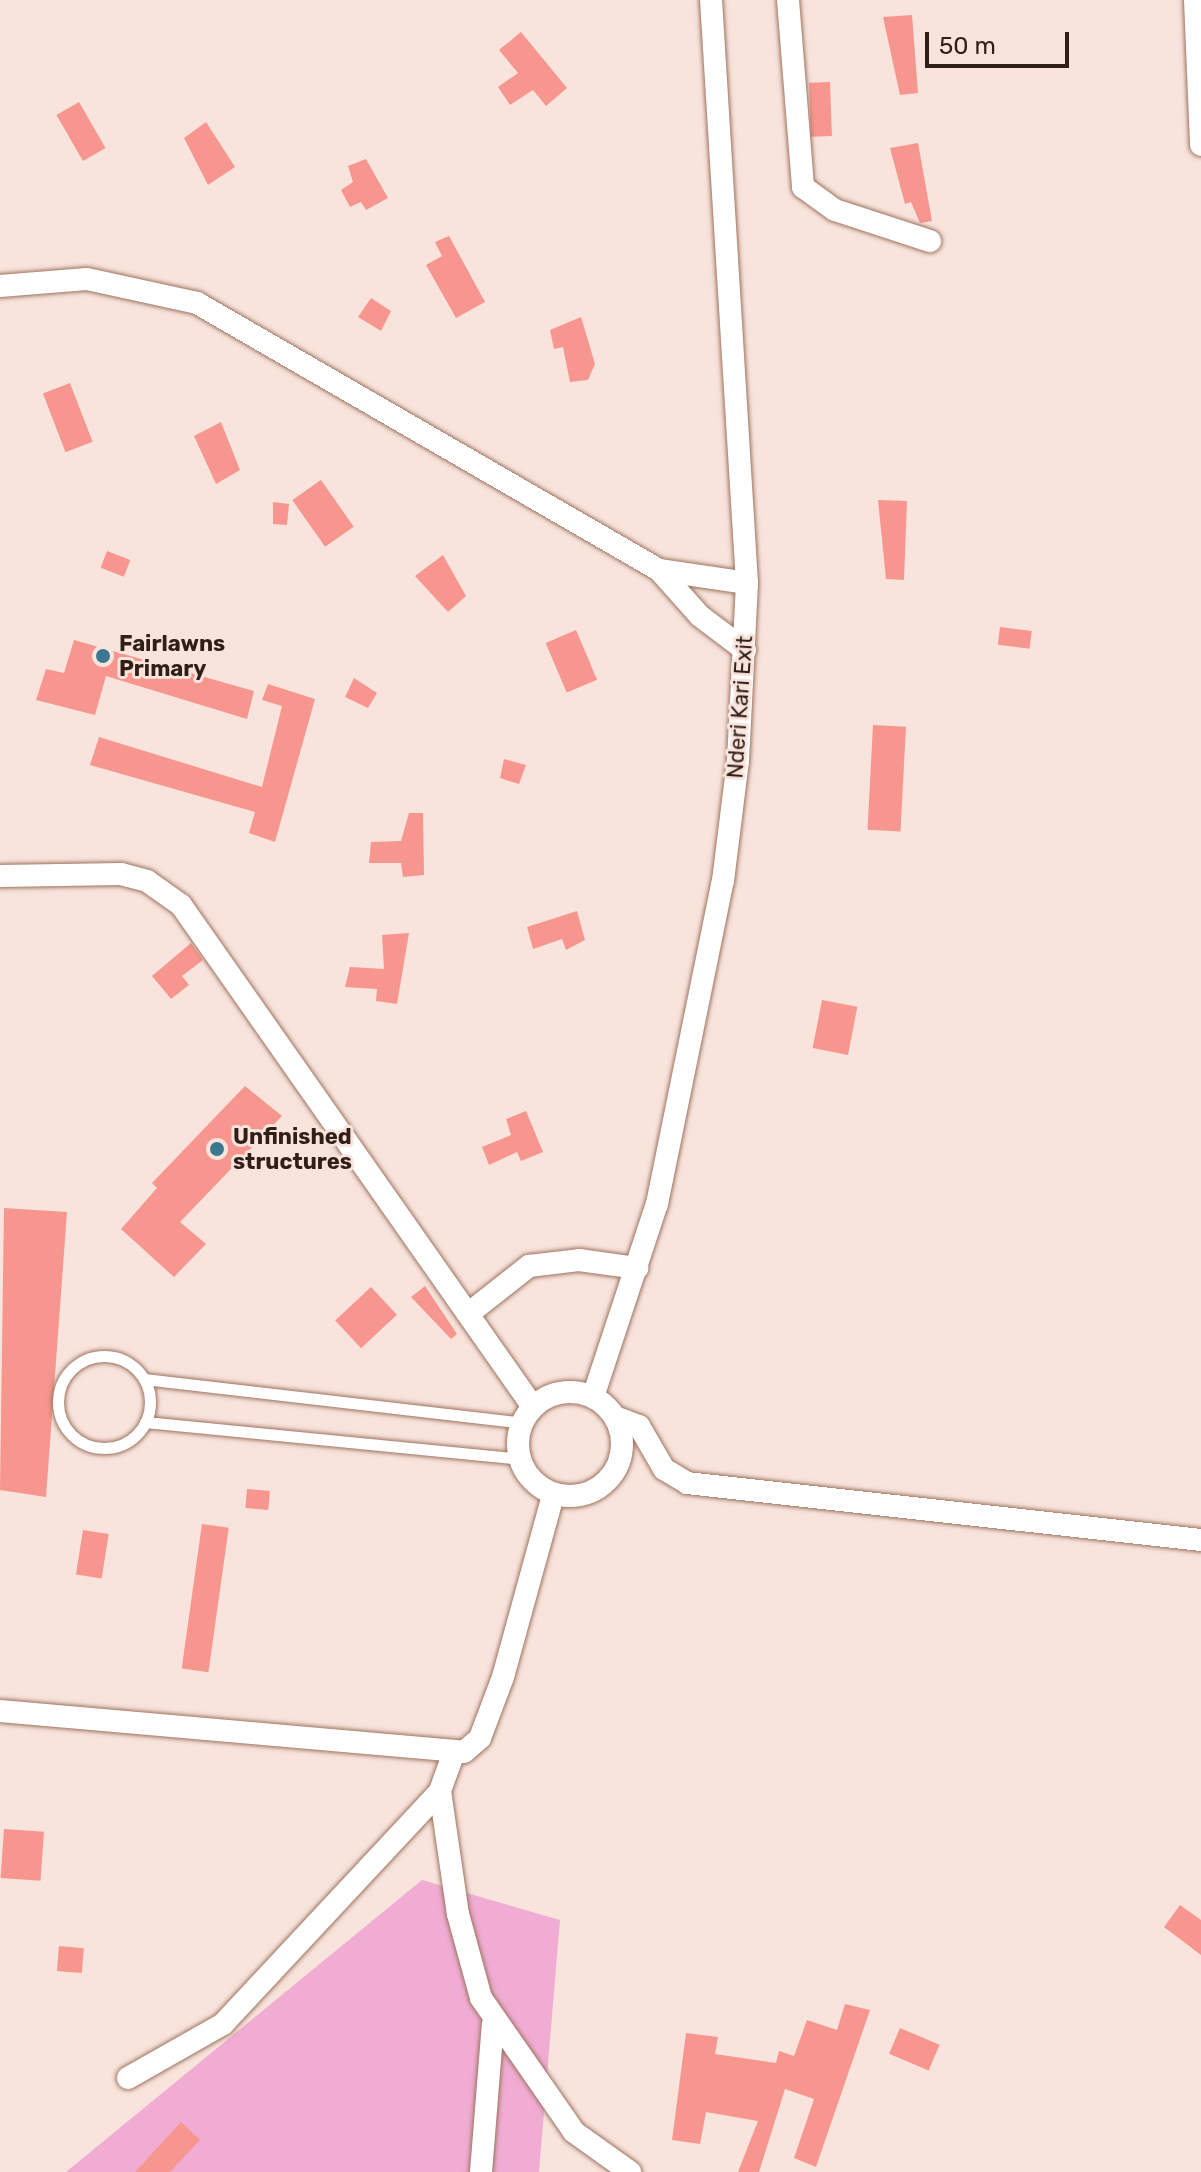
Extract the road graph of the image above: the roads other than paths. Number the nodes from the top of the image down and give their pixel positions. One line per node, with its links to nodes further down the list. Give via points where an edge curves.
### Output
1 (711, 0): 8 (street, Nderi Kari Exit)
2 (788, 0): 5 (street, via 803,187 835,210)
3 (1195, 0): 4 (street)
4 (1201, 145)
5 (930, 241)
6 (0, 286): 7 (street, via 87,279 197,303)
7 (659, 570): 8 (street); 9 (street, via 700,616)
8 (747, 583): 9 (street, Nderi Kari Exit)
9 (745, 650): 11 (street, Nderi Kari Exit, via 723,881)
10 (0, 876): 12 (street, via 121,874 174,898)
11 (637, 1268): 12 (street, via 579,1260 529,1266); 14 (street, Nderi Kari Exit)
12 (468, 1314): 15 (street)
13 (144, 1379): 15 (lane); 17 (lane); 17 (lane, via 122,1359 92,1357 68,1374 58,1402 69,1431 94,1447 124,1443)
14 (593, 1397): 15 (street, via 562,1392); 16 (street)
15 (528, 1415): 18 (street)
16 (615, 1417): 19 (street, via 622,1441 612,1476 582,1495); 20 (street, via 639,1426 664,1469 687,1483)
17 (145, 1422): 18 (lane)
18 (520, 1459): 19 (street, via 529,1477)
19 (553, 1495): 22 (street, via 480,1738)
20 (1201, 1540)
21 (0, 1711): 22 (street)
22 (453, 1755): 23 (street)
23 (440, 1791): 24 (street, via 458,1914); 25 (street, via 223,2024)
24 (493, 2024): 26 (street); 27 (street, via 574,2132)
25 (128, 2078)
26 (481, 2172)
27 (630, 2172)

